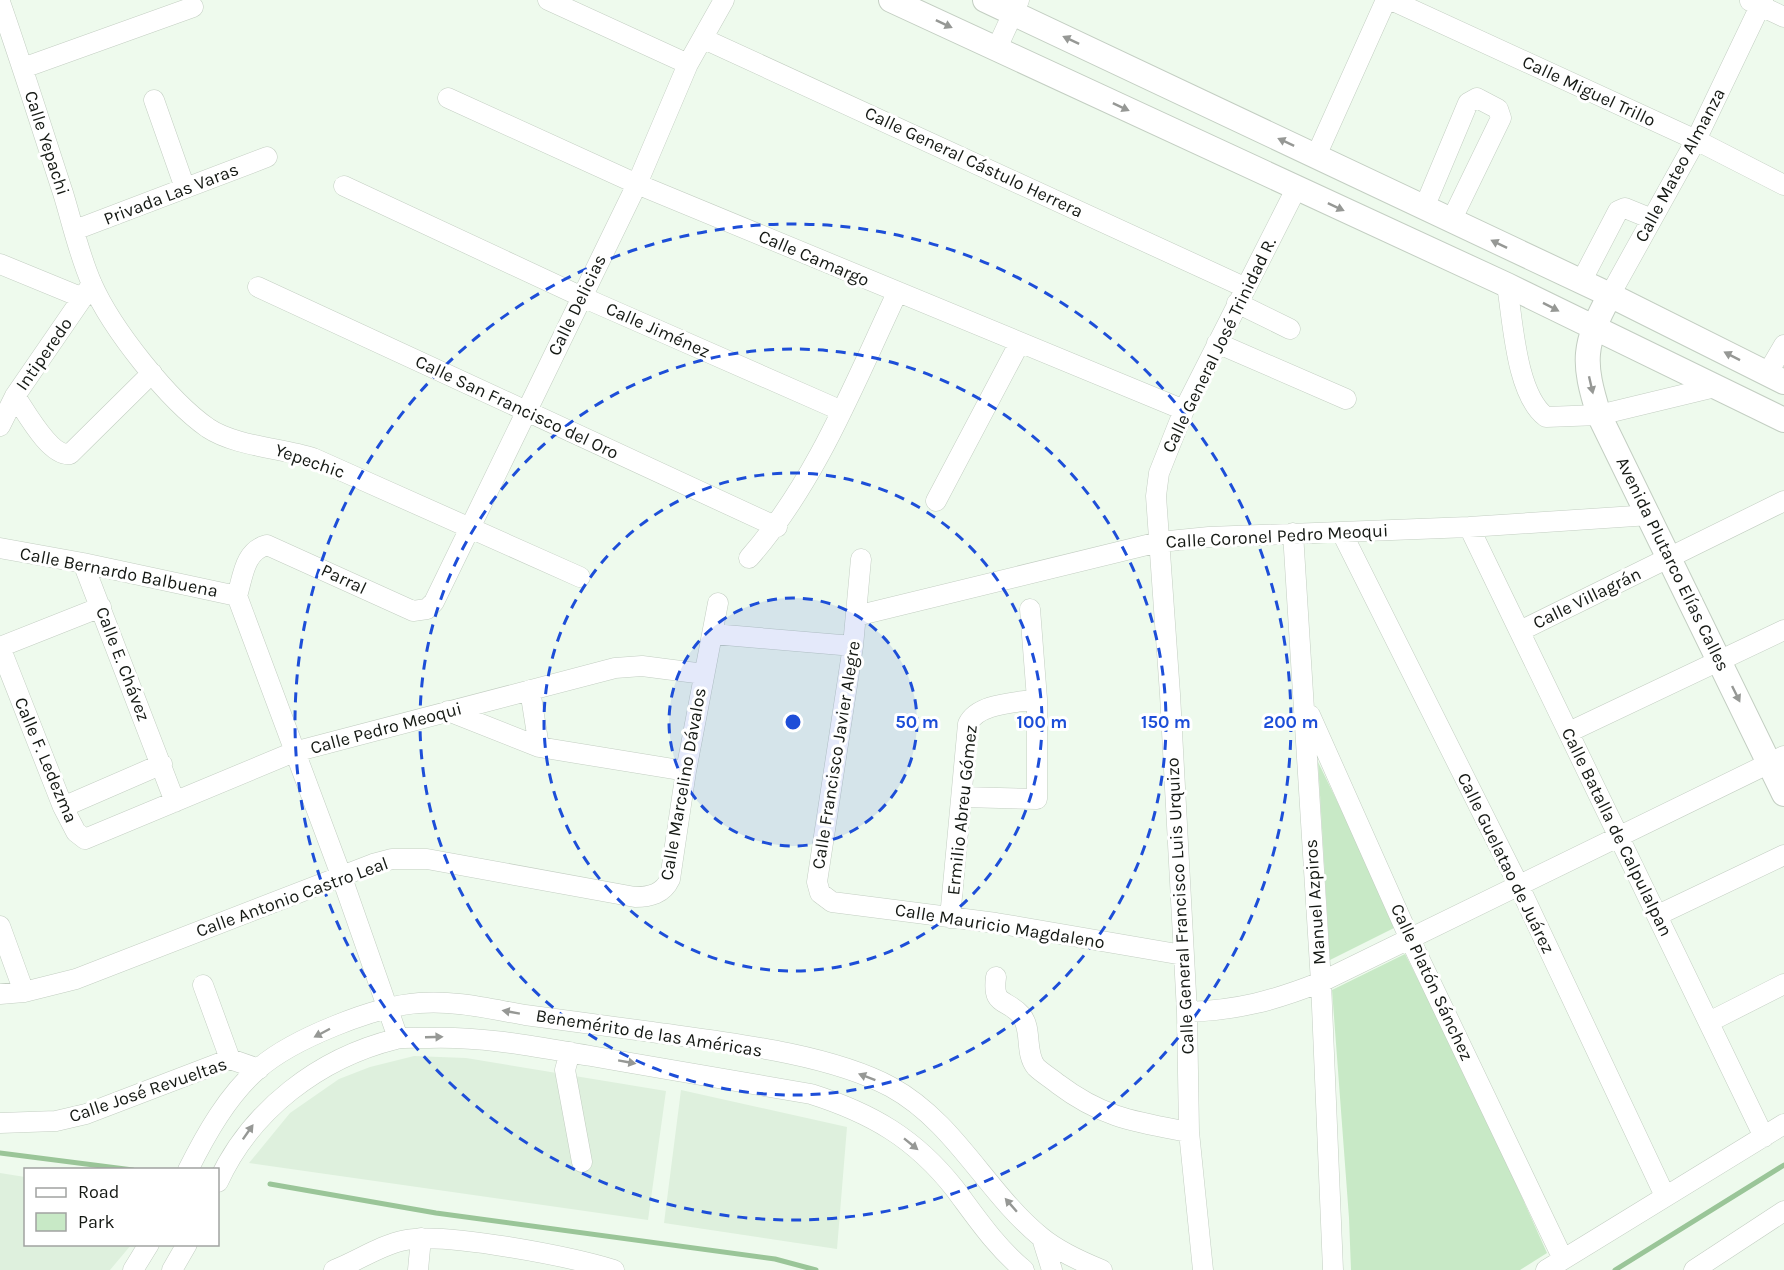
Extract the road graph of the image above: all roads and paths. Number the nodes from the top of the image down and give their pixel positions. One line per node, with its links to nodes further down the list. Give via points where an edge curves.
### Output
1 (548, 0): 14 (street)
2 (724, 0): 12 (street, Calle Delicias)
3 (891, 0): 13 (main road, one-way to 13)
4 (985, 0): 10 (main road)
5 (1386, 0): 19 (street)
6 (1392, 0): 18 (street, Calle Miguel Trillo)
7 (0, 2): 15 (street, Calle Yepachi)
8 (1757, 2): 11 (street); 18 (street, Calle Mateo Almanza)
9 (193, 7): 15 (street)
10 (1016, 7): 13 (street); 19 (main road, one-way to 10)
11 (1784, 17)
12 (704, 39): 14 (street, Calle Delicias); 36 (street, Calle General Cástulo Herrera)
13 (997, 48): 25 (main road, one-way to 25)
14 (688, 64): 21 (street, Calle Delicias)
15 (23, 68): 29 (street, Calle Yepachi)
16 (448, 98): 21 (street, Calle Camargo)
17 (154, 100): 24 (street)
18 (1696, 140): 22 (street, Calle Miguel Trillo); 27 (street, Calle Mateo Almanza)
19 (1316, 156): 26 (main road)
20 (267, 157): 24 (street, Privada Las Varas)
21 (638, 184): 35 (street, Calle Camargo); 38 (street, Calle Delicias)
22 (1784, 185)
23 (344, 186): 38 (street, Calle Jiménez)
24 (185, 188): 29 (street, Privada Las Varas)
25 (1296, 189): 32 (main road, one-way to 32); 36 (street, Calle General José Trinidad R.)
26 (1424, 208): 28 (main road); 28 (street, via 1468,103 1477,98 1498,109 1501,118)
27 (1652, 219): 31 (street, via 1625,208 1618,211); 37 (street, Calle Mateo Almanza)
28 (1451, 221): 31 (main road, one-way to 28)
29 (75, 230): 34 (street, Calle Yepachi)
30 (0, 264): 34 (street)
31 (1581, 282): 37 (main road)
32 (1506, 285): 39 (main road, one-way to 39); 52 (street, via 1522,377 1540,413 1554,419)
33 (258, 287): 50 (street, Calle San Francisco del Oro)
34 (88, 291): 44 (street, Yepechic); 47 (street, Intiperedo)
35 (897, 293): 42 (street, Calle Camargo); 51 (street)
36 (1240, 295): 40 (street, Calle General Cástulo Herrera); 41 (street, Calle General José Trinidad R.)
37 (1610, 295): 39 (main road, Calle Mateo Almanza); 45 (main road, one-way to 37)
38 (580, 296): 50 (street, Calle Delicias); 51 (street, Calle Jiménez)
39 (1592, 328): 46 (main road); 52 (main road, Avenida Plutarco Elías Calles, one-way to 52, via 1587,368)
40 (1290, 329)
41 (1217, 343): 48 (street); 49 (street, Calle General José Trinidad R.)
42 (1019, 344): 49 (street, Calle Camargo); 55 (street)
43 (1784, 345): 45 (street)
44 (152, 373): 47 (street, via 70,454 53,449); 60 (street, Yepechic, via 186,409 232,440 284,449 313,459)
45 (1777, 378)
46 (1715, 387): 52 (street); 53 (main road)
47 (15, 396): 54 (street, Intiperedo)
48 (1346, 399)
49 (1184, 410): 63 (street, Calle General José Trinidad R., via 1160,473 1156,496)
50 (526, 411): 58 (street, Calle San Francisco del Oro); 60 (street, Calle Delicias)
51 (842, 411): 58 (street)
52 (1599, 416): 57 (main road, Avenida Plutarco Elías Calles)
53 (1784, 420)
54 (0, 426)
55 (936, 501)
56 (1784, 501): 65 (street, Calle Villagrán)
57 (1650, 515): 59 (street, Calle Coronel Pedro Meoqui); 65 (main road, Avenida Plutarco Elías Calles)
58 (777, 526): 66 (street)
59 (1469, 527): 62 (street, Calle Coronel Pedro Meoqui); 77 (street, Calle Batalla de Calpulalpan)
60 (471, 529): 69 (street, Yepechic); 73 (street, Calle Delicias, via 434,602)
61 (1293, 533): 62 (street, Calle Coronel Pedro Meoqui); 63 (street, Calle Coronel Pedro Meoqui); 86 (street, Manuel Azpiros)
62 (1342, 533): 102 (street, Calle Guelatao de Juárez)
63 (1159, 542): 75 (street, Calle Coronel Pedro Meoqui); 109 (street, Calle General Francisco Luis Urquizo)
64 (0, 548): 68 (street, Calle Bernardo Balbuena)
65 (1670, 557): 77 (street, Calle Villagrán); 81 (main road, Avenida Plutarco Elías Calles)
66 (749, 558)
67 (861, 559): 75 (street, Calle Francisco Javier Alegre)
68 (83, 563): 70 (street, Calle Bernardo Balbuena); 72 (street, Calle E. Chávez)
69 (580, 577)
70 (237, 596): 73 (street, Parral, via 248,559 261,547 274,547 413,611); 90 (street)
71 (718, 603): 78 (street, Calle Marcelino Dávalos)
72 (101, 607): 80 (street); 92 (street, Calle E. Chávez)
73 (426, 609)
74 (1030, 609): 85 (street)
75 (856, 616): 79 (street, Calle Francisco Javier Alegre)
76 (1784, 630): 81 (street)
77 (1520, 631): 88 (street, Calle Batalla de Calpulalpan)
78 (713, 634): 79 (street); 82 (street, Calle Marcelino Dávalos)
79 (853, 646): 104 (street, Calle Francisco Javier Alegre, via 817,882)
80 (0, 647): 84 (street, Calle F. Ledezma)
81 (1720, 661): 88 (street); 91 (main road, Avenida Plutarco Elías Calles, one-way to 91)
82 (704, 674): 83 (street, Calle Pedro Meoqui, via 642,666 615,668); 93 (street, Calle Marcelino Dávalos)
83 (530, 690): 87 (street, Calle Pedro Meoqui); 89 (street)
84 (8, 692): 97 (street, Calle F. Ledezma)
85 (1036, 699): 95 (street, Ermilio Abreu Gómez, via 983,710 970,719); 95 (street, via 1037,799)
86 (1305, 703): 108 (street, Calle Platón Sánchez); 111 (street, Manuel Azpiros)
87 (448, 711): 89 (street); 90 (street, Calle Pedro Meoqui)
88 (1569, 732): 98 (street, Calle Batalla de Calpulalpan)
89 (539, 747): 93 (street)
90 (294, 752): 96 (street, Calle Pedro Meoqui); 101 (street)
91 (1777, 760): 94 (main road, Avenida Plutarco Elías Calles); 98 (street)
92 (162, 764): 96 (street, Calle E. Chávez); 97 (street)
93 (686, 771): 103 (street, Calle Marcelino Dávalos, via 670,879)
94 (1784, 794)
95 (963, 797): 106 (street, Ermilio Abreu Gómez)
96 (175, 802): 99 (street, Calle Pedro Meoqui)
97 (63, 807): 99 (street, Calle F. Ledezma)
98 (1618, 835): 102 (street); 105 (street, Calle Batalla de Calpulalpan)
99 (81, 838)
100 (1784, 855): 105 (street)
101 (341, 875): 103 (street, Calle Antonio Castro Leal, via 392,859 427,859 635,897); 114 (street, Calle Antonio Castro Leal, via 76,979); 116 (street)
102 (1518, 884): 108 (street); 132 (street, Calle Guelatao de Juárez)
103 (660, 892)
104 (820, 894): 106 (street, Calle Mauricio Magdaleno, via 832,902)
105 (1658, 915): 118 (street, Calle Batalla de Calpulalpan)
106 (950, 918): 109 (street, Calle Mauricio Magdaleno)
107 (0, 926): 114 (street)
108 (1409, 937): 111 (street); 138 (street, Calle Platón Sánchez)
109 (1183, 955): 117 (street, Calle General Francisco Luis Urquizo)
110 (996, 977): 127 (street, via 994,989 998,998 1020,1014 1031,1059 1044,1074 1107,1114)
111 (1321, 982): 117 (street, via 1260,1004); 149 (street, Manuel Azpiros)
112 (1784, 984): 118 (street)
113 (203, 985): 121 (street)
114 (24, 992): 115 (street, Calle Antonio Castro Leal)
115 (0, 994)
116 (386, 1007): 119 (street); 122 (street, Benemérito de las Américas, one-way to 116, via 708,1040 479,1006 421,1003); 123 (street, Benemérito de las Américas, one-way to 123, via 333,1027)
117 (1187, 1011): 127 (street, Calle General Francisco Luis Urquizo)
118 (1708, 1022): 128 (street, Calle Batalla de Calpulalpan)
119 (398, 1038): 120 (street, Benemérito de las Américas, one-way to 120, via 462,1038); 131 (street, Benemérito de las Américas, one-way to 119, via 254,1124 275,1102 330,1065)
120 (570, 1052): 124 (street, Benemérito de las Américas, one-way to 124); 129 (street, via 565,1070)
121 (230, 1059): 123 (street, Calle José Revueltas); 125 (street, Calle José Revueltas, via 86,1114 56,1121)
122 (819, 1061): 124 (street); 135 (street, Benemérito de las Américas, one-way to 122, via 955,1140 921,1108 891,1087)
123 (258, 1069): 130 (street, Benemérito de las Américas, via 223,1109)
124 (811, 1094): 146 (street, Benemérito de las Américas, one-way to 146, via 890,1127 925,1156)
125 (0, 1123)
126 (1784, 1124): 128 (street)
127 (1189, 1132): 148 (street, Calle General Francisco Luis Urquizo)
128 (1764, 1137): 132 (street)
129 (582, 1162)
130 (189, 1168)
131 (219, 1180)
132 (1665, 1196): 138 (street)
133 (1784, 1211): 140 (street)
134 (421, 1238): 143 (street, via 388,1245); 144 (street); 145 (street, via 530,1252)
135 (1041, 1238): 139 (street, Benemérito de las Américas); 147 (street)
136 (148, 1246): 141 (street)
137 (186, 1246): 142 (street)
138 (1563, 1259): 150 (street)
139 (1091, 1268)
140 (1699, 1269)
141 (133, 1270)
142 (172, 1270)
143 (334, 1270)
144 (418, 1270)
145 (614, 1270)
146 (1024, 1270)
147 (1052, 1270)
148 (1203, 1270)
149 (1333, 1270)
150 (1546, 1270)

